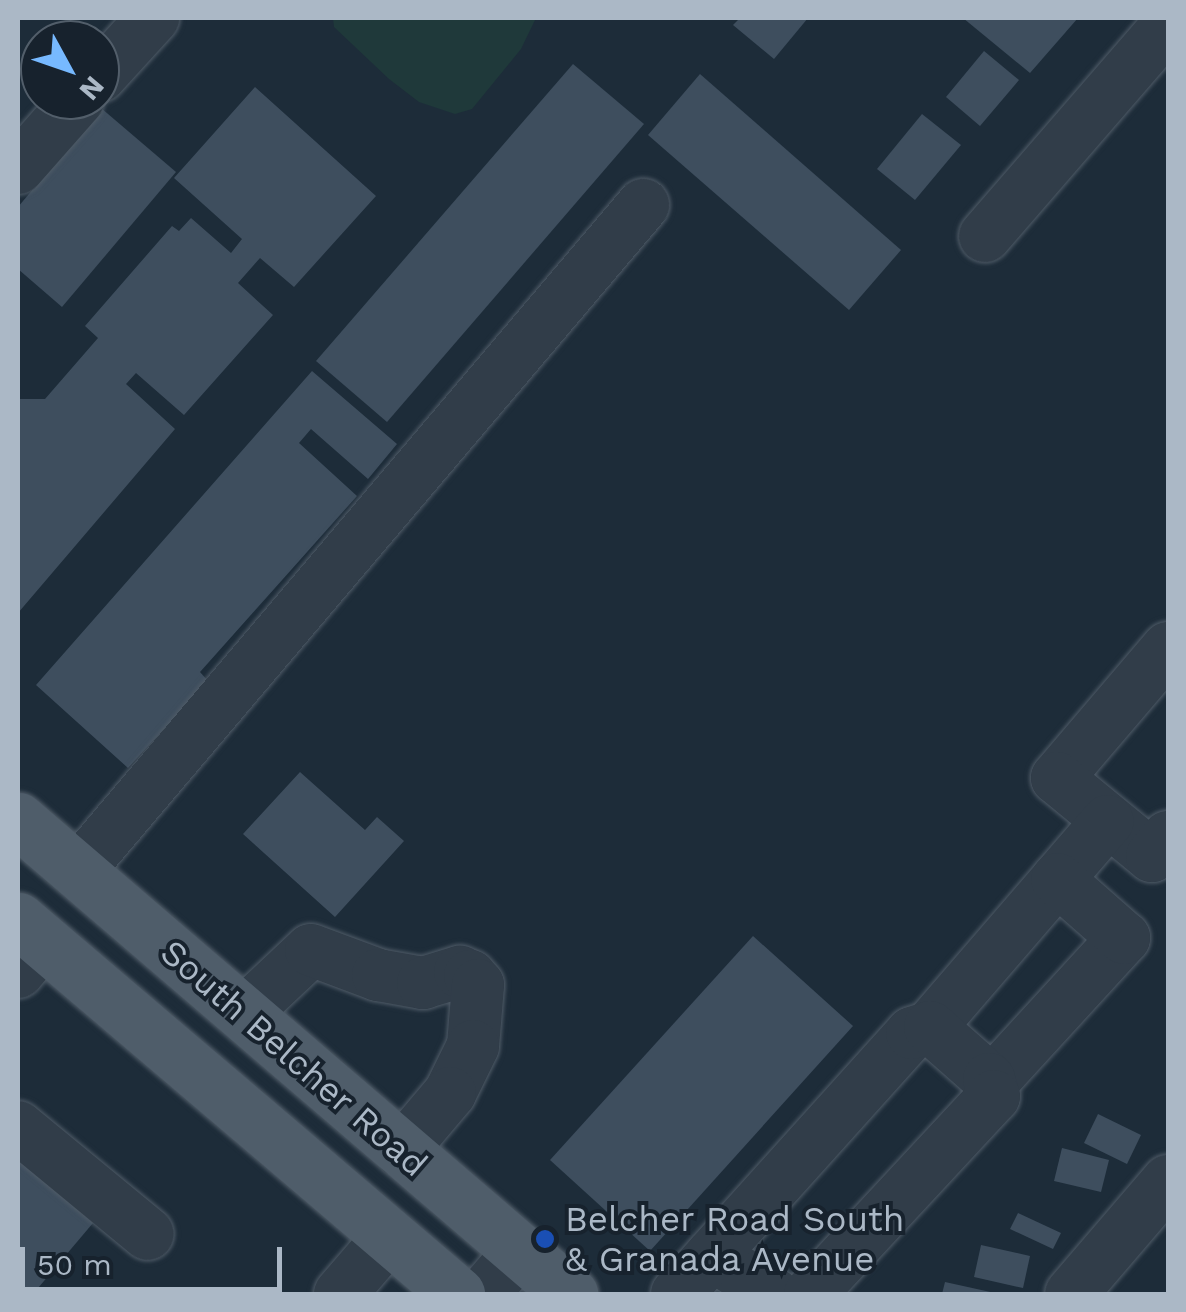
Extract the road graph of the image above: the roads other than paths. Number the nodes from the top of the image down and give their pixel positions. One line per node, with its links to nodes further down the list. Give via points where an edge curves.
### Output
1 (153, 18): 3 (street)
2 (1168, 25): 7 (street)
3 (120, 54)
4 (60, 120): 5 (street)
5 (18, 168)
6 (644, 205): 12 (street)
7 (985, 236)
8 (1168, 648): 10 (street, via 1058,778)
9 (18, 820): 12 (main road, South Belcher Road)
10 (1108, 821): 11 (street, via 1152,856); 13 (street)
11 (1168, 837)
12 (77, 872): 15 (main road, South Belcher Road)
13 (1057, 879): 16 (street); 17 (street, via 1124,938)
14 (26, 945): 22 (main road, South Belcher Road)
15 (243, 1014): 19 (main road, South Belcher Road); 19 (street, via 311,950 422,983 460,972 470,976 478,985 473,1046 450,1093)
16 (930, 1027): 17 (street); 24 (street, via 912,1033)
17 (991, 1083): 31 (street, via 994,1096)
18 (18, 1127): 21 (street)
19 (402, 1150): 23 (main road, South Belcher Road)
20 (1168, 1181): 32 (street)
21 (148, 1234)
22 (389, 1237): 25 (street); 26 (main road, South Belcher Road)
23 (519, 1252): 27 (street); 28 (main road, South Belcher Road)
24 (712, 1255): 29 (street); 30 (street)
25 (340, 1294)
26 (457, 1294)
27 (484, 1294)
28 (570, 1294)
29 (677, 1294)
30 (774, 1294)
31 (810, 1294)
32 (1072, 1294)

